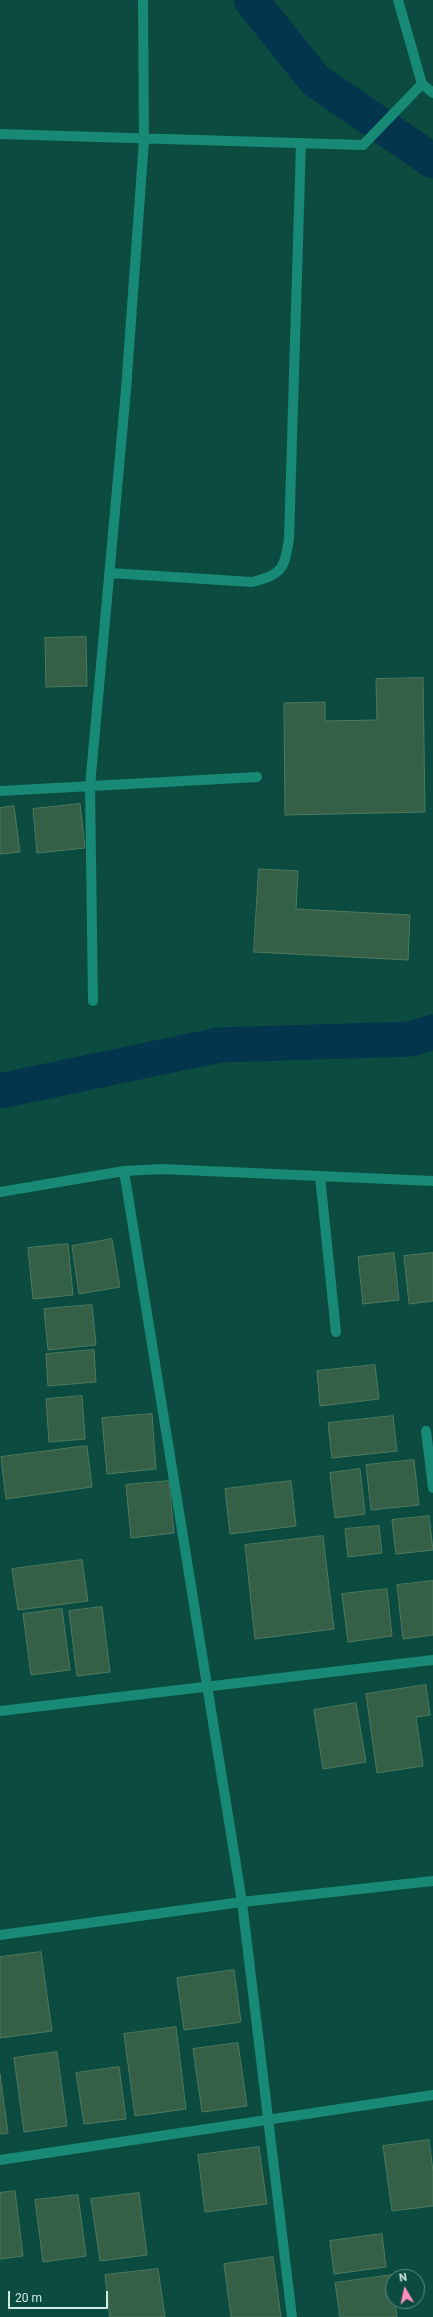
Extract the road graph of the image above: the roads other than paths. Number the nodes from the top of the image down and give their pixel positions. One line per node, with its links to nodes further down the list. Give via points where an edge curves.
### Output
1 (143, 0): 6 (street)
2 (398, 0): 3 (street)
3 (422, 84): 4 (street); 7 (street, via 363,145)
4 (433, 93)
5 (0, 134): 6 (street)
6 (144, 140): 7 (street); 8 (street)
7 (301, 143): 8 (street, via 289,539 285,562 273,576 252,582)
8 (110, 573): 10 (street)
9 (257, 777): 10 (street)
10 (90, 786): 11 (street); 12 (street)
11 (0, 791)
12 (93, 1001)
13 (124, 1170): 14 (street, via 161,1169); 16 (street); 21 (street)
14 (320, 1176): 15 (street); 17 (street)
15 (433, 1181)
16 (0, 1192)
17 (336, 1332)
18 (426, 1430): 19 (street)
19 (433, 1488)
20 (433, 1660): 21 (street)
21 (207, 1686): 22 (street); 24 (street)
22 (0, 1711)
23 (433, 1881): 24 (street)
24 (242, 1902): 25 (street); 27 (street)
25 (0, 1935)
26 (433, 2095): 27 (street)
27 (267, 2120): 28 (street); 29 (street)
28 (0, 2160)
29 (292, 2317)

